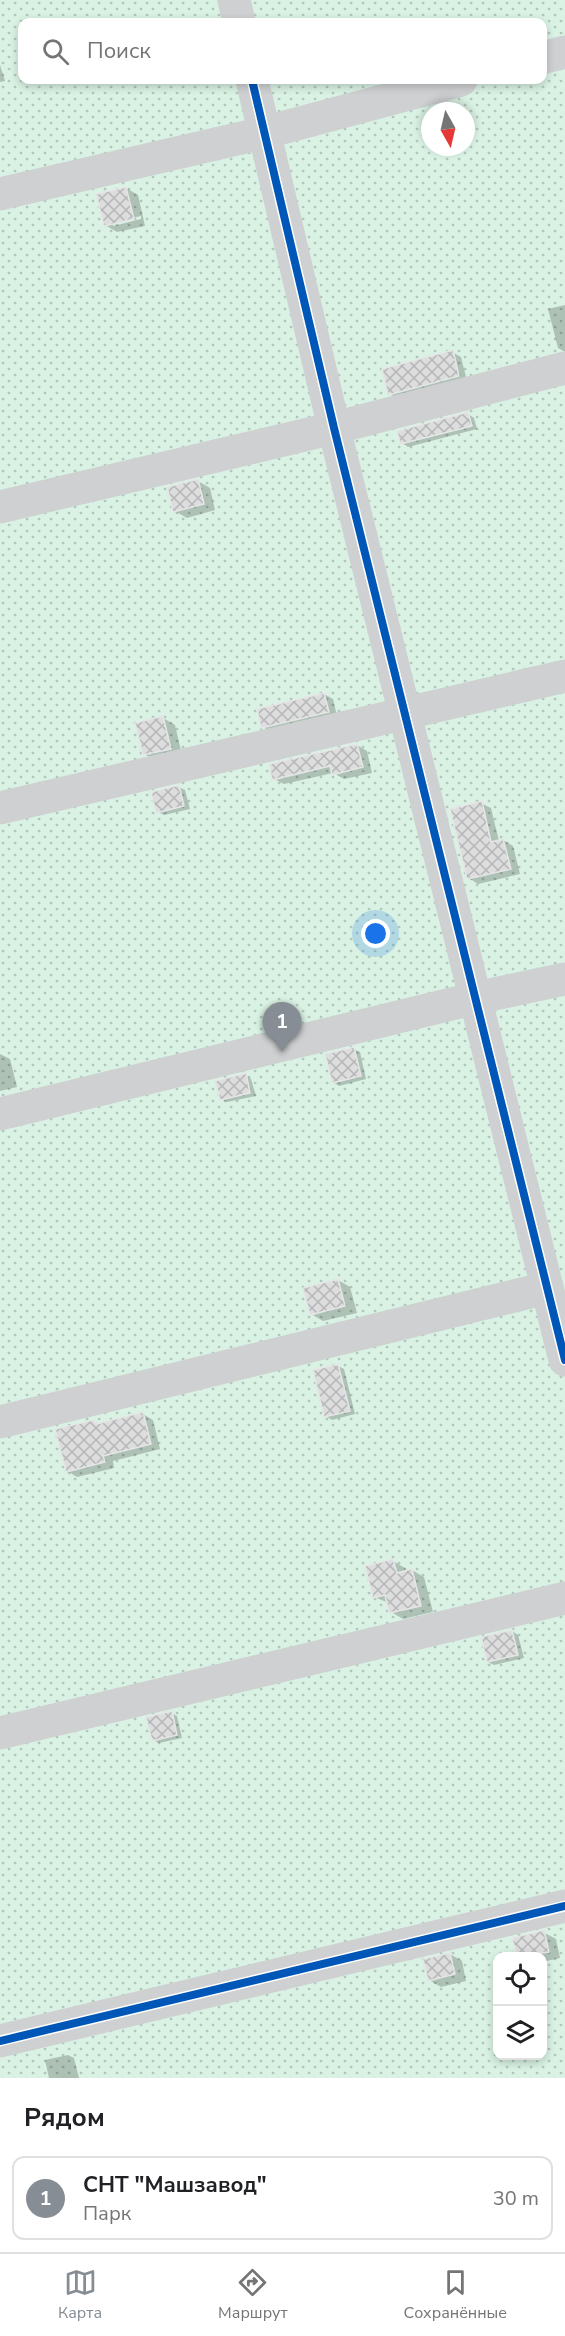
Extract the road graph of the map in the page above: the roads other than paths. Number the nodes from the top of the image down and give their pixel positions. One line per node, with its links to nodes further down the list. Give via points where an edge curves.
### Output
1 (234, 0): 2 (street)
2 (238, 18)
3 (565, 52): 4 (street)
4 (547, 57)
5 (253, 84): 7 (street)
6 (446, 84): 7 (street)
7 (263, 133): 8 (street); 10 (street)
8 (0, 194)
9 (565, 368): 10 (street)
10 (334, 428): 11 (street); 13 (street)
11 (0, 507)
12 (565, 676): 13 (street)
13 (406, 715): 14 (street); 16 (street)
14 (0, 808)
15 (565, 979): 16 (street)
16 (476, 998): 17 (street); 18 (street)
17 (0, 1114)
18 (551, 1270): 19 (street); 20 (street)
19 (565, 1360)
20 (0, 1422)
21 (565, 1598): 22 (street)
22 (0, 1733)
23 (565, 1906): 24 (street)
24 (0, 2041)

